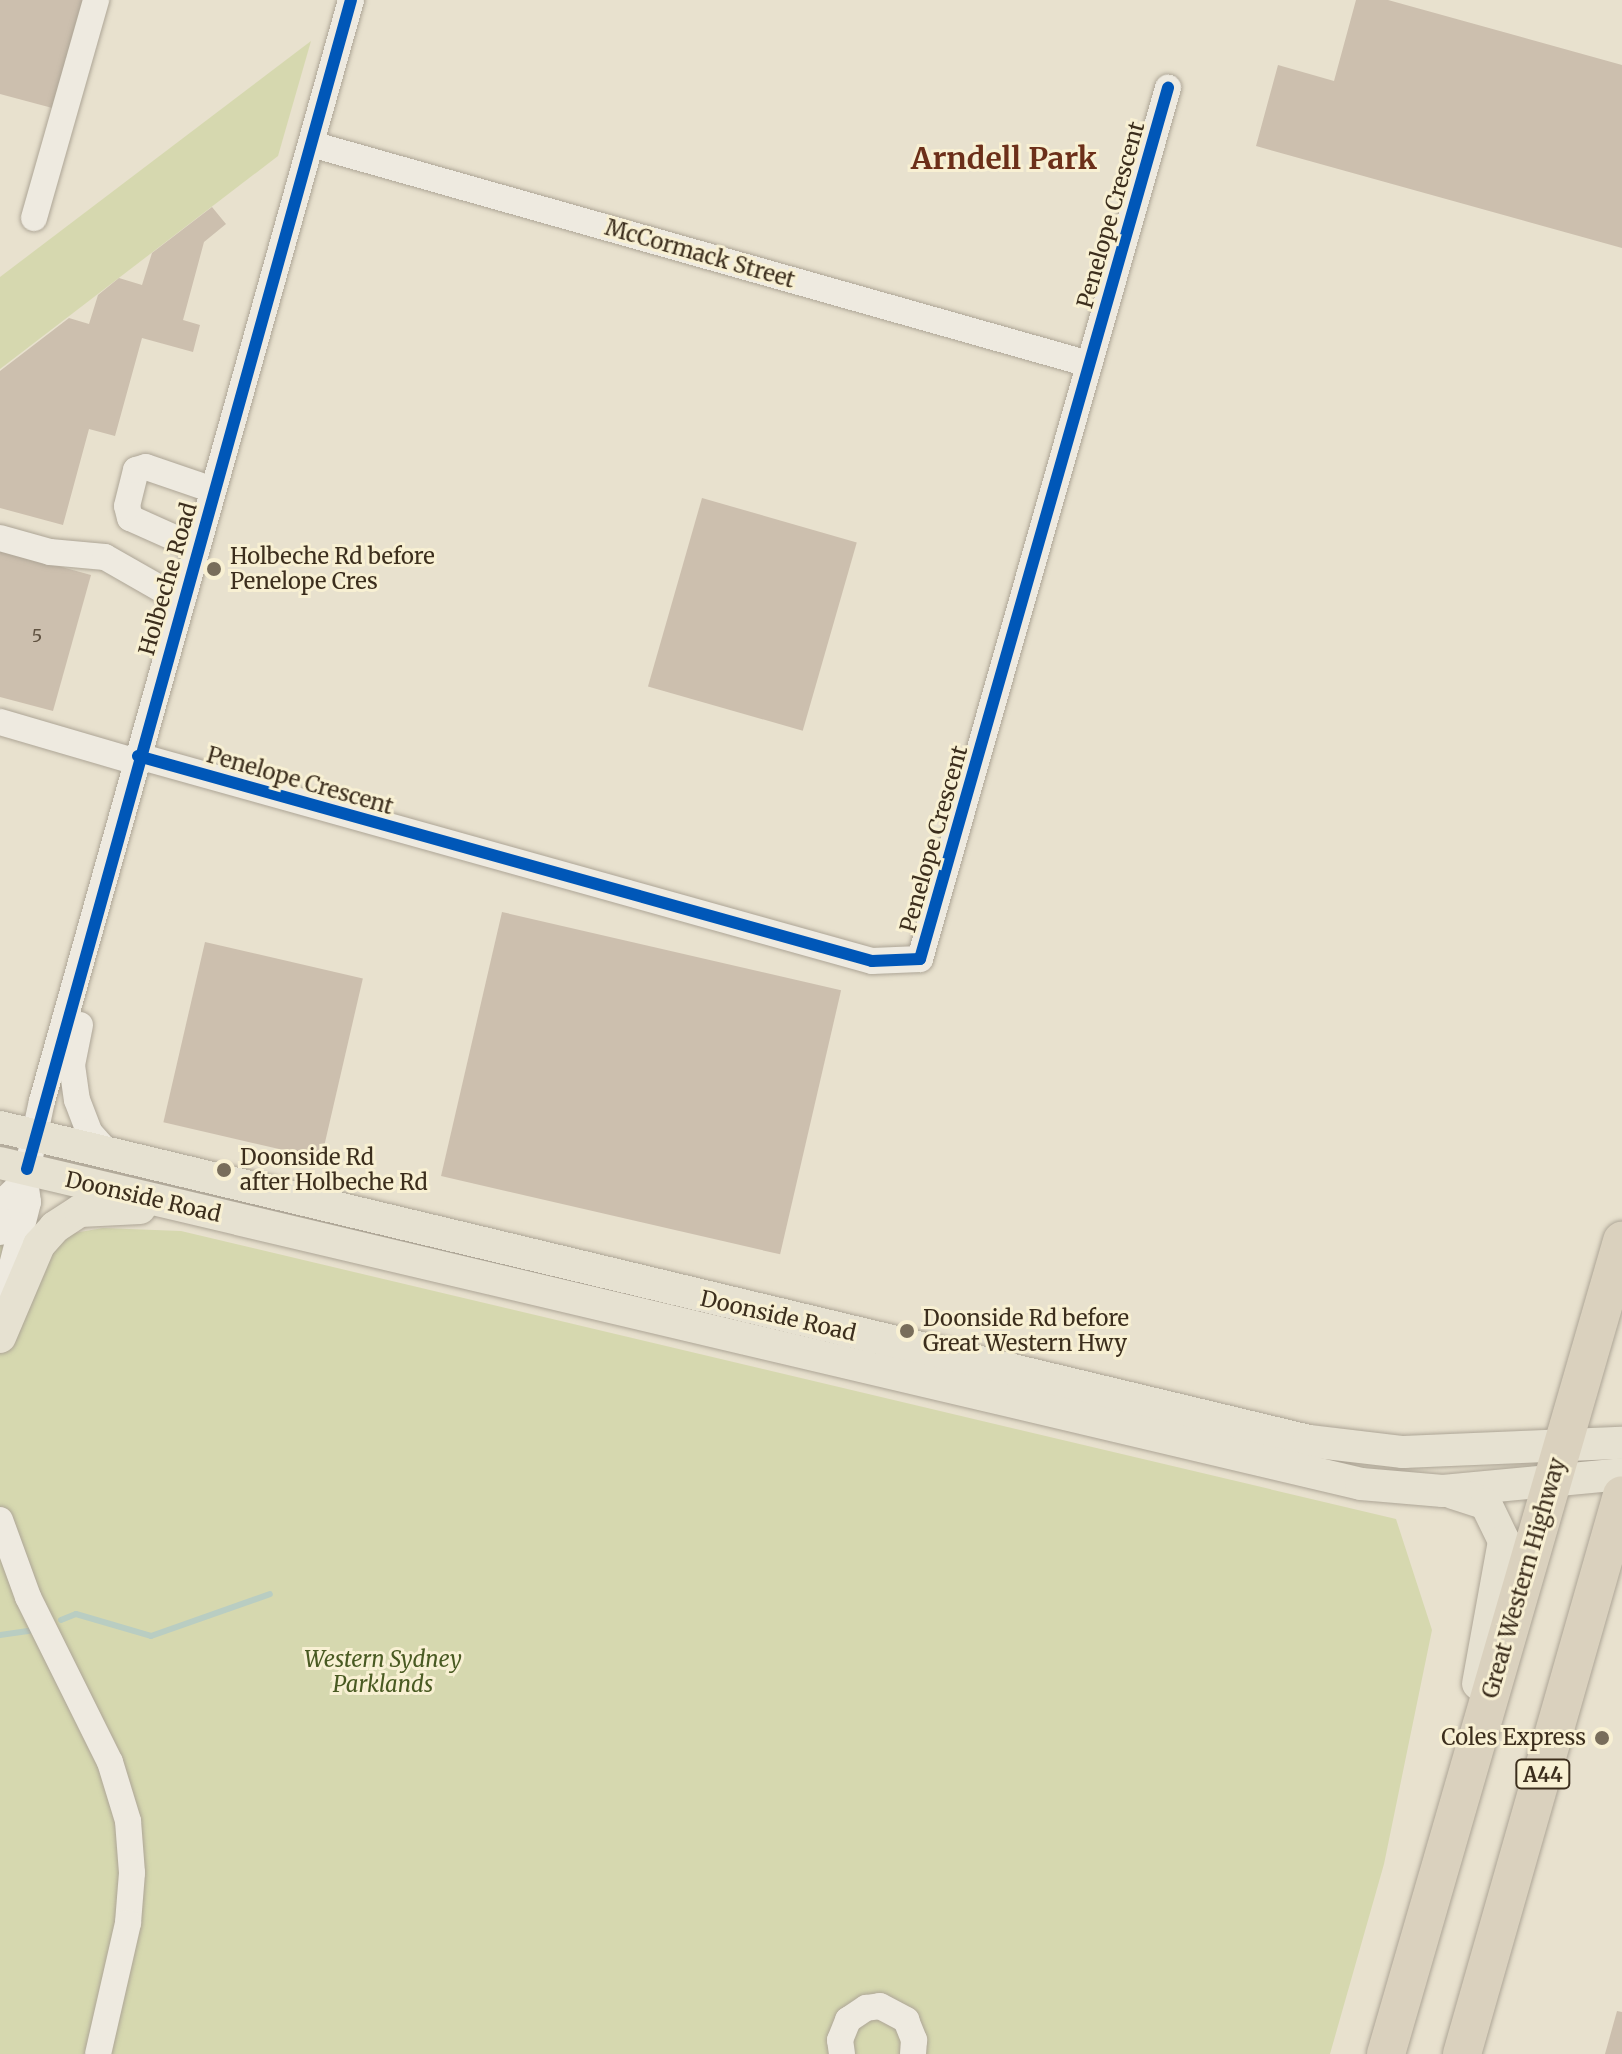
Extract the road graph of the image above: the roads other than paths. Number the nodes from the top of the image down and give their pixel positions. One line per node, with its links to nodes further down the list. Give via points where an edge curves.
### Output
1 (96, 0): 5 (street)
2 (351, 0): 4 (street, Holbeche Road)
3 (1168, 88): 6 (street, Penelope Crescent)
4 (311, 144): 6 (street, McCormack Street); 7 (street, Holbeche Road)
5 (34, 218)
6 (1089, 364): 12 (street, Penelope Crescent, via 920,959 872,961)
7 (213, 490): 9 (street, Holbeche Road); 9 (street, via 146,467 136,470 127,506 130,518)
8 (0, 538): 10 (street, via 50,552 105,557)
9 (197, 548): 10 (street, Holbeche Road)
10 (182, 601): 12 (street, Holbeche Road)
11 (0, 722): 12 (street)
12 (137, 759): 13 (street, Holbeche Road)
13 (86, 951): 15 (street, Holbeche Road); 16 (street, Holbeche Road, via 87,998 72,1065 83,1120)
14 (0, 1127): 15 (main road, Doonside Road)
15 (35, 1135): 16 (main road, Doonside Road); 17 (street, Holbeche Road)
16 (108, 1153): 24 (main road, Doonside Road, via 1309,1441 1403,1452)
17 (17, 1170): 18 (main road, Doonside Road); 19 (street); 21 (street, via 28,1202)
18 (179, 1206): 22 (main road, via 91,1209 58,1223 39,1245); 27 (main road, Doonside Road, via 1361,1484)
19 (0, 1232)
20 (1622, 1241): 24 (highway, Great Western Highway)
21 (0, 1311)
22 (0, 1337)
23 (1622, 1443): 24 (main road, Doonside Road)
24 (1562, 1445): 26 (highway, Great Western Highway)
25 (1622, 1474): 26 (main road, Doonside Road)
26 (1552, 1481): 27 (main road, Doonside Road); 32 (highway, Great Western Highway)
27 (1443, 1491): 32 (main road, via 1486,1504 1504,1541)
28 (1622, 1495): 37 (highway, A44)
29 (0, 1520): 31 (street)
30 (0, 1561): 31 (street)
31 (28, 1597): 35 (street, via 98,1735 128,1821 128,1923)
32 (1456, 1813): 36 (highway, Great Western Highway)
33 (841, 2052): 34 (street, via 848,2020 873,2006 888,2008 906,2020)
34 (915, 2052)
35 (98, 2054)
36 (1386, 2054)
37 (1462, 2054)

